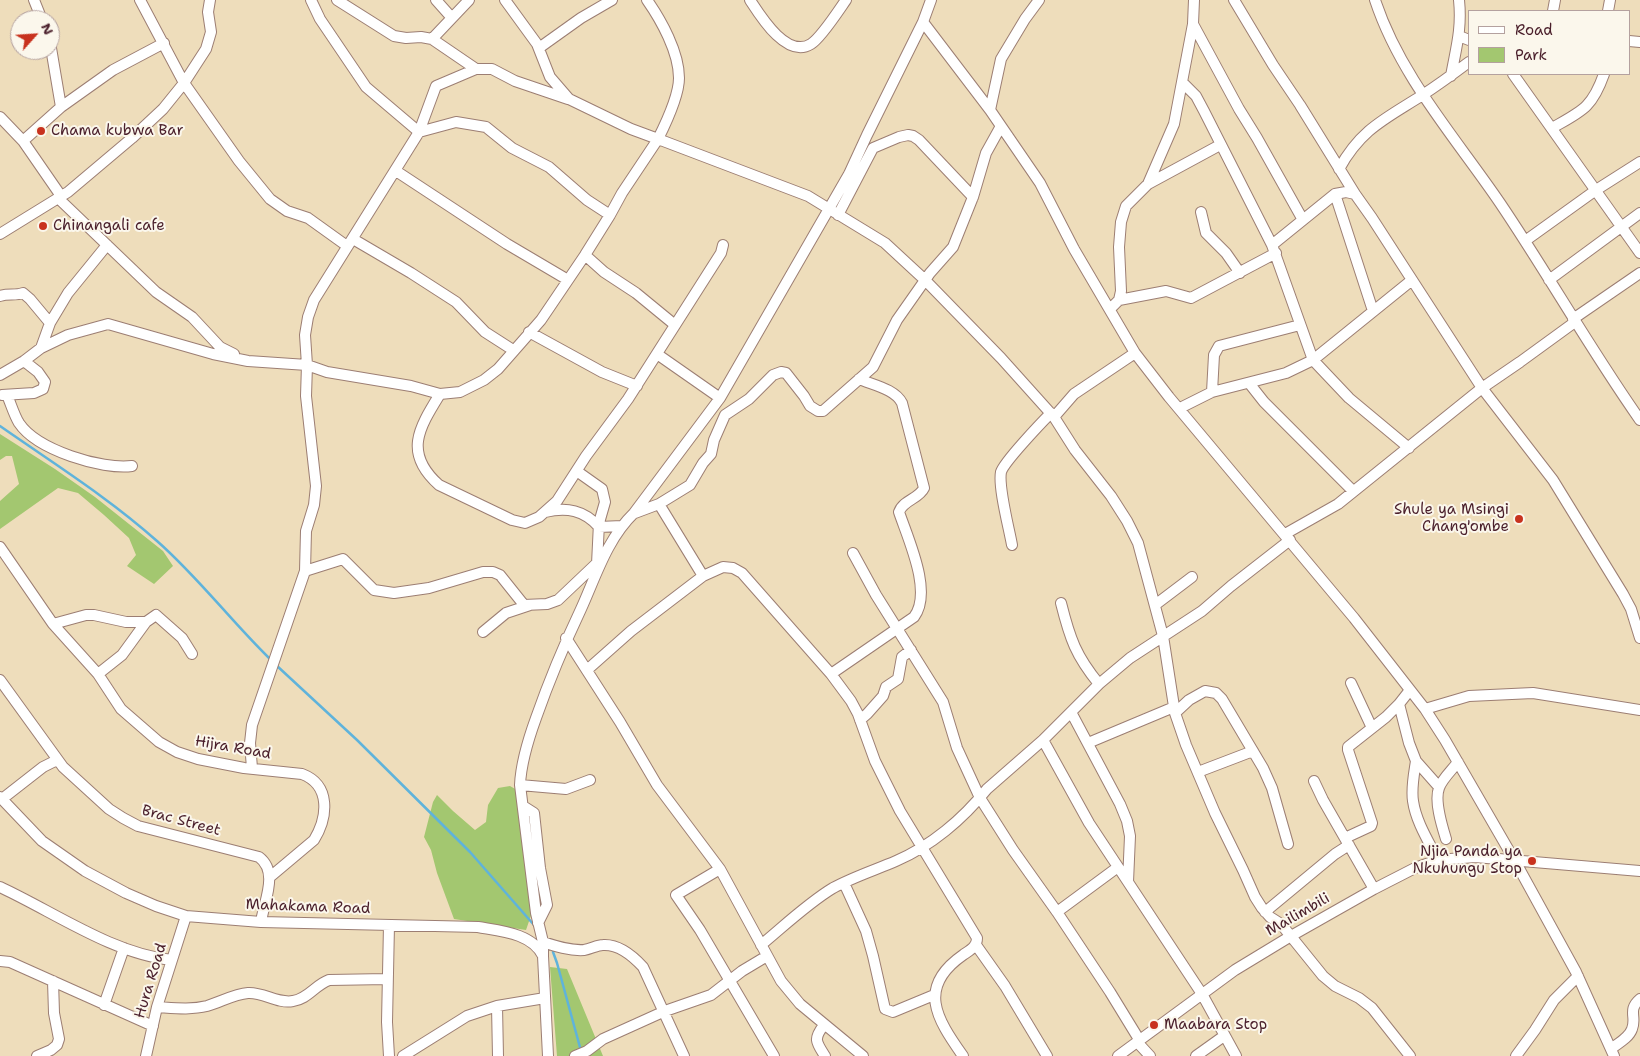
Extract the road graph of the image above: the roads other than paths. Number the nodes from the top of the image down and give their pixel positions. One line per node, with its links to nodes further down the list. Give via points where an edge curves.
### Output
1 (140, 0): 23 (street)
2 (210, 0): 31 (street, via 211,32 201,58)
3 (312, 0): 40 (street, via 320,19 366,87)
4 (338, 0): 22 (street, via 394,36)
5 (436, 0): 18 (street)
6 (469, 0): 18 (street)
7 (505, 0): 24 (street)
8 (612, 0): 24 (street)
9 (647, 0): 41 (street, via 659,17 674,52 680,78 672,111)
10 (750, 0): 11 (street, via 764,22 784,42 797,47 811,44)
11 (846, 0)
12 (931, 0): 19 (street)
13 (1039, 0): 36 (street, via 1001,59)
14 (1194, 0): 20 (street)
15 (1234, 0): 45 (street)
16 (1375, 0): 33 (street, via 1383,24)
17 (1459, 0): 21 (street)
18 (452, 18): 22 (street)
19 (923, 22): 36 (street); 53 (street, via 867,135)
20 (1193, 24): 32 (street); 57 (street)
21 (1464, 38): 30 (street)
22 (432, 39): 27 (street)
23 (164, 43): 31 (street); 35 (street, via 113,70)
24 (538, 48): 34 (street, via 550,77)
25 (53, 60): 35 (street)
26 (1468, 63): 30 (street)
27 (476, 69): 34 (street, via 496,70 515,81); 40 (street, via 436,86)
28 (1514, 75): 39 (street)
29 (1604, 75): 39 (street, via 1591,103)
30 (1450, 76): 33 (street)
31 (184, 82): 51 (street, via 132,138); 61 (street, via 270,199)
32 (1182, 82): 43 (street, via 1196,96); 47 (street, via 1174,124)
33 (1422, 95): 45 (street, via 1371,128 1351,148); 60 (street)
34 (569, 99): 41 (street)
35 (61, 107): 42 (street)
36 (990, 110): 38 (street)
37 (0, 117): 42 (street)
38 (1001, 126): 52 (street, via 986,152); 75 (street, via 1040,182 1074,249)
39 (1552, 128): 48 (street)
40 (419, 132): 46 (street); 56 (street, via 456,122 486,127 512,148 549,167)
41 (658, 139): 53 (street, via 808,196); 56 (street)
42 (23, 142): 51 (street)
43 (1220, 145): 47 (street); 64 (street)
44 (1640, 162): 48 (street)
45 (1339, 169): 50 (street)
46 (396, 171): 61 (street); 69 (street)
47 (1148, 184): 74 (street, via 1126,206 1121,222)
48 (1596, 190): 58 (street); 60 (street)
49 (1335, 194): 50 (street); 57 (street); 76 (street)
50 (1355, 194): 71 (street)
51 (60, 197): 59 (street); 62 (street)
52 (973, 197): 53 (street, via 919,140 908,135 873,148); 70 (street, via 953,248)
53 (834, 212): 70 (street, via 885,243); 98 (street)
54 (1201, 212): 67 (street, via 1206,233)
55 (1640, 213): 58 (street)
56 (610, 215): 66 (street)
57 (1303, 220): 64 (street)
58 (1621, 226): 65 (street); 72 (street)
59 (0, 234)
60 (1524, 241): 72 (street)
61 (350, 243): 83 (street, via 411,273 456,302 485,332); 89 (street, via 314,300 308,317 304,335)
62 (107, 245): 78 (street, via 68,293); 88 (street, via 156,292 192,317 220,347)
63 (722, 245): 79 (street)
64 (1274, 249): 67 (street); 80 (street)
65 (1640, 253)
66 (585, 256): 69 (street); 79 (street)
67 (1240, 273): 74 (street, via 1191,298 1166,291)
68 (1640, 273): 77 (street)
69 (568, 280): 81 (street)
70 (925, 280): 91 (street, via 897,320 873,367); 100 (street)
71 (1412, 280): 76 (street); 94 (street)
72 (1549, 280): 77 (street)
73 (0, 296): 78 (street, via 23,294)
74 (1120, 300): 75 (street)
75 (1110, 309): 84 (street)
76 (1373, 311): 86 (street)
77 (1574, 320): 94 (street); 101 (street)
78 (50, 323): 82 (street)
79 (675, 325): 85 (street)
80 (1300, 325): 86 (street); 95 (street, via 1219,346 1214,354)
81 (529, 332): 83 (street); 93 (street, via 602,372)
82 (41, 348): 87 (street); 88 (street, via 68,335 108,324)
83 (513, 350): 96 (street, via 484,380 460,392)
84 (1135, 353): 99 (street); 100 (street, via 1074,394)
85 (657, 354): 93 (street); 98 (street)
86 (1313, 360): 92 (street, via 1286,373); 102 (street, via 1349,398)
87 (24, 361): 90 (street); 97 (street, via 38,372 44,382 43,389 34,394)
88 (248, 361): 89 (street)
89 (307, 365): 96 (street, via 327,372); 116 (street, via 306,396 316,486 306,531)
90 (0, 375)
91 (859, 379): 106 (street, via 826,409 818,411 810,406 786,373 773,374 749,399 725,415 711,454 694,480); 125 (street, via 899,397 923,479 922,492 899,512 916,564 921,590 920,610)
92 (1249, 383): 95 (street); 105 (street)
93 (637, 386): 104 (street)
94 (1482, 388): 102 (street); 129 (street, via 1553,480 1623,594)
95 (1212, 392): 99 (street)
96 (440, 394): 107 (street, via 419,431 419,458 432,479 512,520 526,523)
97 (3, 395): 103 (street, via 20,424 51,447 74,458 117,467)
98 (720, 398): 108 (street)
99 (1180, 408): 111 (street)
100 (1052, 415): 112 (street, via 1035,429 1001,473); 122 (street, via 1127,522 1138,544)
101 (1640, 420)
102 (1409, 448): 105 (street)
103 (132, 466)
104 (578, 472): 107 (street); 110 (street, via 602,489 605,502)
105 (1353, 491): 111 (street)
106 (659, 504): 108 (street); 118 (street)
107 (544, 513): 110 (street, via 564,509 578,512 591,518)
108 (634, 513): 109 (street)
109 (622, 526): 110 (street); 117 (street, via 606,550)
110 (599, 527): 115 (street)
111 (1288, 537): 127 (street, via 1202,611); 138 (street)
112 (1012, 545)
113 (0, 547): 124 (street, Hijra Road)
114 (852, 553): 125 (street)
115 (598, 563): 117 (street); 121 (street, via 558,600)
116 (305, 571): 121 (street, via 343,559 374,590 394,593 492,572 500,575 524,605); 152 (street, via 252,725)
117 (597, 575): 128 (street)
118 (703, 576): 132 (street, via 631,631); 134 (street, via 723,567 742,573)
119 (1192, 577): 122 (street)
120 (1061, 603): 137 (street, via 1074,647)
121 (533, 604): 126 (street, via 506,612)
122 (1154, 605): 127 (street)
123 (146, 622): 124 (street, via 86,615); 131 (street, via 156,615 182,638); 133 (street, via 122,655)
124 (53, 624): 133 (street, Hijra Road)
125 (897, 629): 130 (street); 134 (street)
126 (483, 632)
127 (1163, 636): 137 (street); 141 (street)
128 (566, 638): 132 (street); 156 (street, via 524,755)
129 (1640, 638)
130 (911, 650): 144 (street, via 902,657 898,680 886,687 883,696); 159 (street, via 943,702 957,748)
131 (192, 654)
132 (587, 670): 167 (street, via 657,785)
133 (98, 674): 152 (street, Hijra Road, via 121,709 159,742 198,759)
134 (831, 674): 144 (street, via 851,701)
135 (0, 680): 149 (street, Brac Street)
136 (1351, 683): 145 (street)
137 (1099, 684): 143 (street)
138 (1410, 690): 139 (street); 140 (street)
139 (1399, 704): 145 (street); 150 (street)
140 (1425, 709): 142 (street, via 1469,696 1533,693); 151 (street)
141 (1174, 710): 147 (street); 148 (street, via 1205,691 1216,693); 153 (street)
142 (1640, 710)
143 (1071, 712): 146 (street); 147 (street)
144 (860, 720): 163 (street, via 884,780)
145 (1372, 728): 161 (street, via 1348,750 1372,823)
146 (1043, 740): 159 (street, via 987,788); 166 (street, via 1089,823)
147 (1088, 743): 170 (street, via 1127,821 1130,836)
148 (1253, 751): 153 (street); 162 (street, via 1272,788)
149 (57, 760): 158 (street); 169 (street, Brac Street, via 123,818 138,826 259,857 268,866)
150 (1416, 761): 157 (street); 164 (street, via 1413,801)
151 (1458, 762): 157 (street); 165 (street)
152 (252, 768): 169 (street, Hijra Road, via 311,777 323,794 323,823 314,840)
153 (1198, 772): 175 (street, via 1255,897)
154 (590, 780): 156 (street, via 566,789)
155 (1314, 781): 161 (street)
156 (520, 785): 180 (street)
157 (1439, 786): 160 (street, via 1437,796)
158 (1, 798): 176 (street, Mahakama Road, via 42,841 85,871 126,893)
159 (980, 798): 163 (street, via 944,832); 174 (street)
160 (1446, 839)
161 (1347, 842): 173 (street); 175 (street)
162 (1288, 844)
163 (921, 848): 171 (street); 182 (street, via 977,938)
164 (1438, 860): 165 (street, Mailimbili, via 1475,857); 173 (street, Mailimbili)
165 (1515, 861): 168 (street, Mailimbili); 188 (street)
166 (1118, 867): 170 (street); 174 (street)
167 (720, 869): 181 (street); 191 (street, via 676,895)
168 (1640, 871)
169 (270, 877): 177 (street)
170 (1128, 882): 192 (street)
171 (844, 883): 181 (street, via 832,888); 193 (street, via 866,931 885,1009 893,1012)
172 (0, 887): 183 (street)
173 (1374, 889): 179 (street, Mailimbili)
174 (1057, 912): 203 (street)
175 (1265, 912): 179 (street)
176 (186, 916): 177 (street, Mahakama Road); 186 (street, Hura Road)
177 (261, 922): 178 (street, Mahakama Road)
178 (389, 925): 184 (street, Mahakama Road, via 497,930 530,941); 189 (street)
179 (1291, 936): 192 (street, Mailimbili); 222 (street, via 1323,976 1372,1008)
180 (542, 942): 184 (street); 199 (street, via 560,948 584,950 604,944 618,947 643,967)
181 (761, 945): 185 (street)
182 (976, 945): 193 (street, via 943,971); 217 (street)
183 (124, 948): 186 (street); 196 (street)
184 (543, 956): 194 (street)
185 (767, 956): 191 (street); 200 (street, via 780,981)
186 (172, 960): 198 (street, Hura Road)
187 (0, 961): 190 (street, via 10,962)
188 (1578, 976): 204 (street); 223 (street, via 1554,1000)
189 (387, 979): 198 (street, via 328,980 301,999 291,1002 249,993 197,1008); 207 (street)
190 (53, 981): 196 (street); 205 (street, via 59,1039 51,1050)
191 (729, 981): 199 (street, via 711,995); 213 (street)
192 (1202, 994): 202 (street); 203 (street, Mailimbili)
193 (934, 995): 216 (street, via 942,1024)
194 (545, 998): 197 (street); 210 (street)
195 (1640, 999): 204 (street, via 1633,1007 1631,1032)
196 (104, 1005): 201 (street)
197 (497, 1006): 208 (street, via 467,1016); 209 (street)
198 (157, 1007): 201 (street, Hura Road)
199 (665, 1011): 211 (street, via 603,1039); 212 (street)
200 (824, 1025): 214 (street, via 816,1041); 215 (street)
201 (153, 1026): 206 (street, Hura Road)
202 (1224, 1036): 220 (street); 221 (street)
203 (1139, 1042): 218 (street, Mailimbili); 219 (street)
204 (1612, 1053)
205 (38, 1056)
206 (146, 1056)
207 (389, 1056)
208 (403, 1056)
209 (498, 1056)
210 (548, 1056)
211 (575, 1056)
212 (684, 1056)
213 (774, 1056)
214 (825, 1056)
215 (863, 1056)
216 (963, 1056)
217 (1047, 1056)
218 (1118, 1056)
219 (1150, 1056)
220 (1196, 1056)
221 (1236, 1056)
222 (1410, 1056)
223 (1516, 1056)

